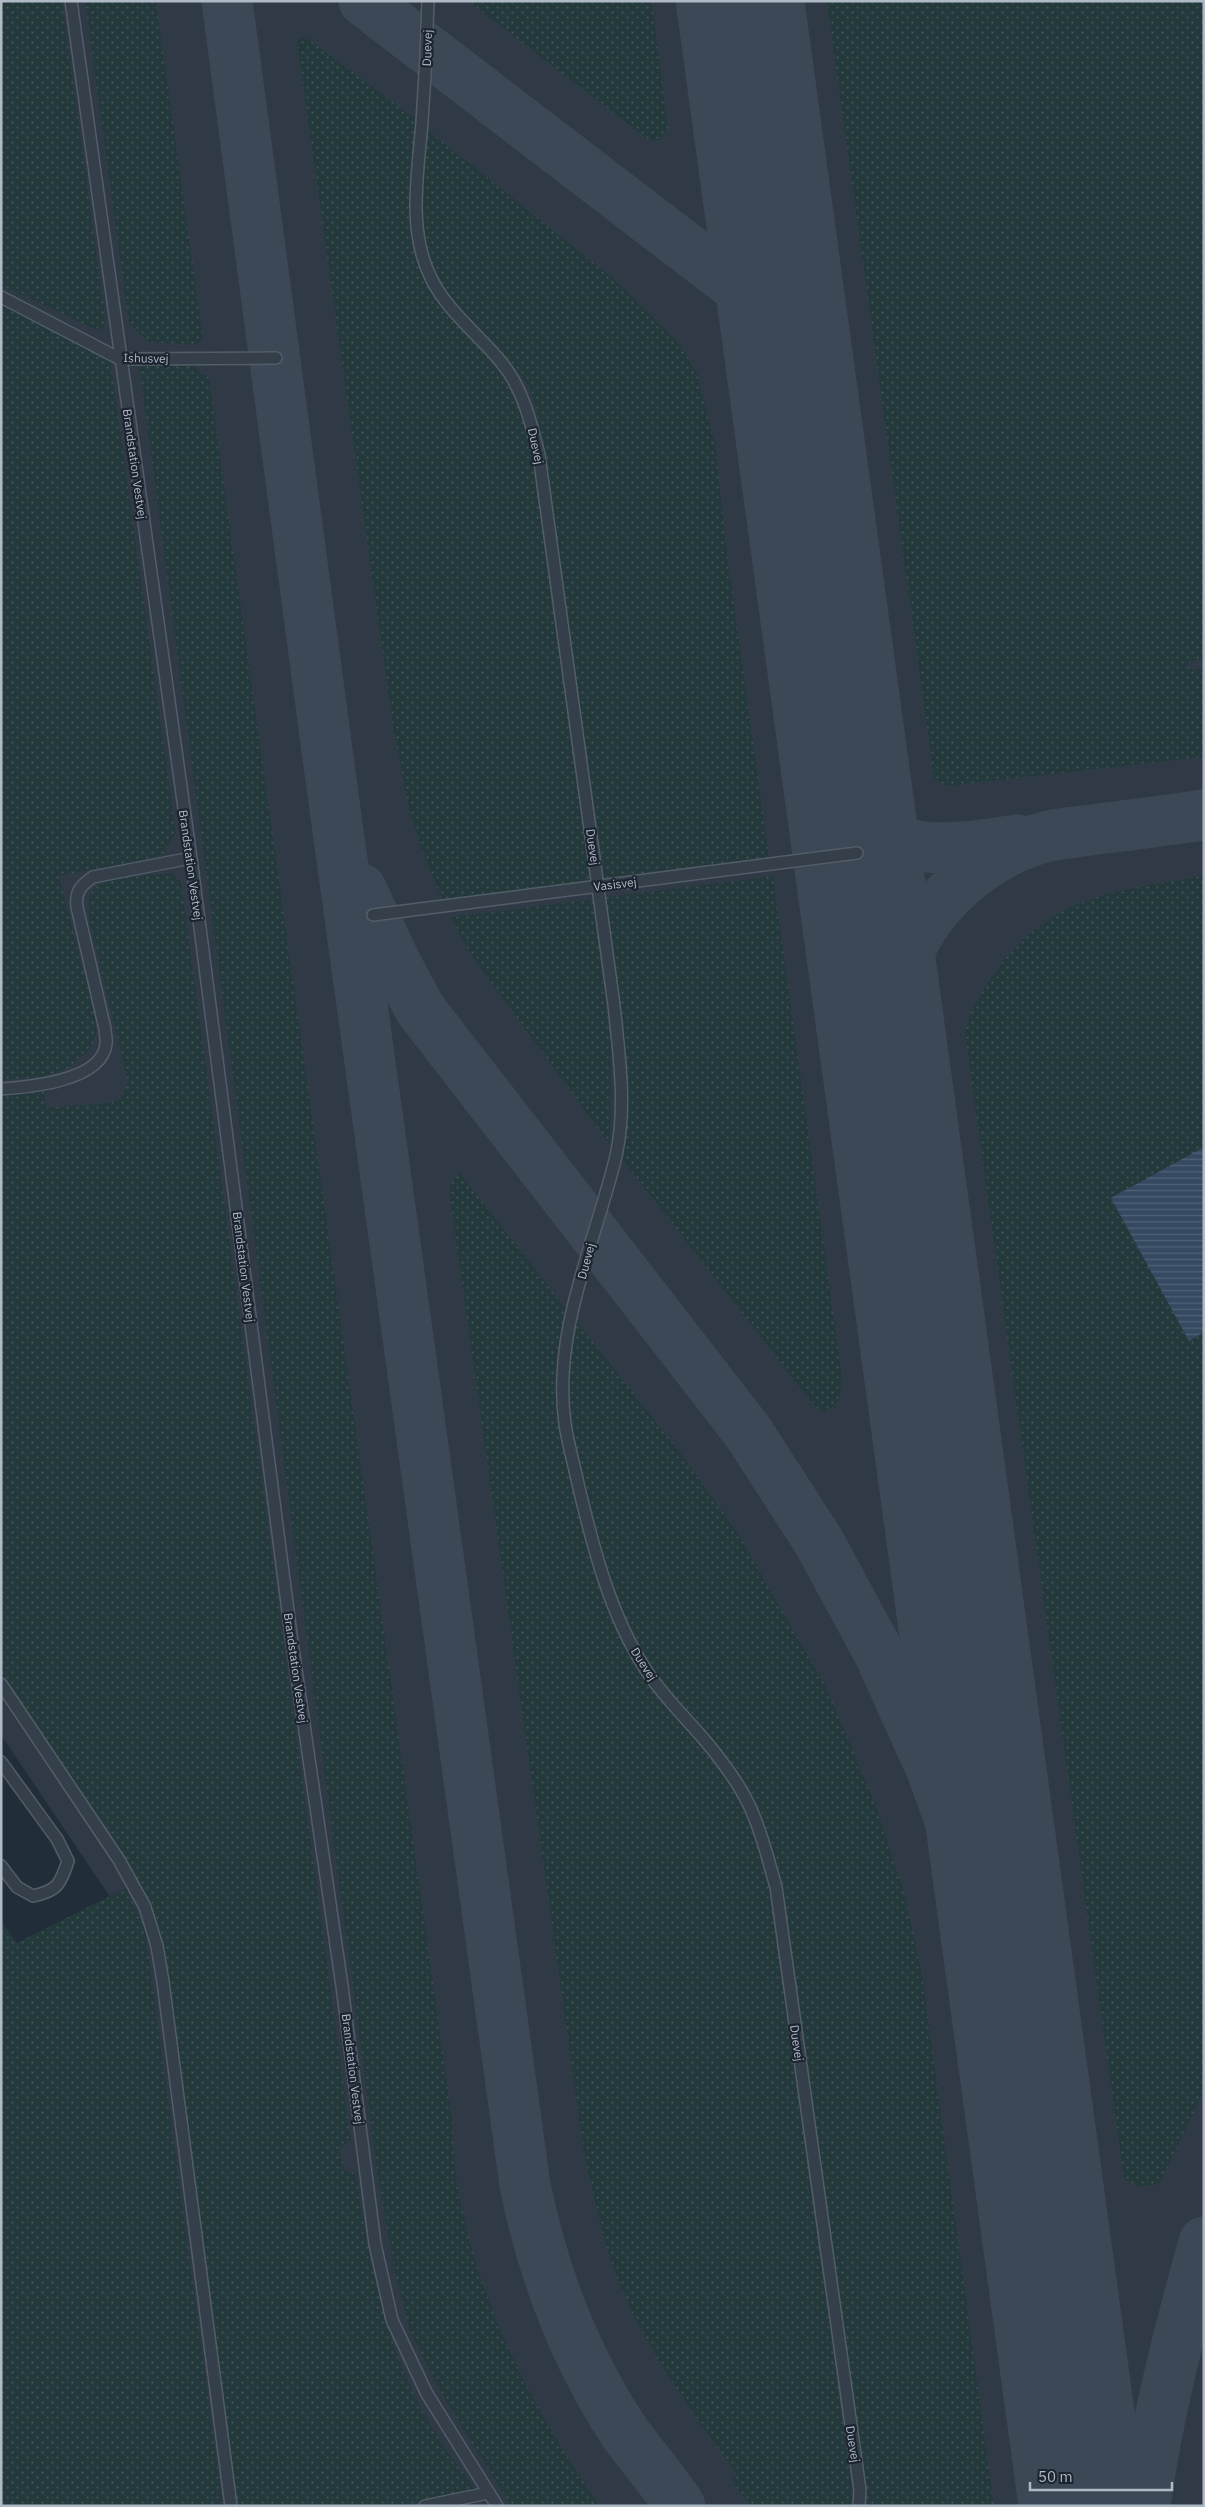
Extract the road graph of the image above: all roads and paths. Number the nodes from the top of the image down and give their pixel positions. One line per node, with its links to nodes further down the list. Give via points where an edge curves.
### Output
1 (71, 1): 5 (lane, Brandstation Vestvej)
2 (428, 1): 8 (lane, Duevej, via 415,215 421,254 443,299 502,363 520,392 531,421 539,455)
3 (1, 297): 5 (lane, Ishusvej)
4 (276, 358): 5 (lane, Ishusvej)
5 (120, 359): 7 (lane, Brandstation Vestvej)
6 (857, 853): 8 (lane, Vasisvej)
7 (191, 858): 10 (lane, via 93,877 84,883 78,892 77,907 106,1046 99,1059 87,1070 60,1081); 14 (lane, Brandstation Vestvej, via 375,2244 392,2320 427,2394)
8 (598, 886): 9 (lane, Vasisvej); 18 (lane, Duevej, via 614,1005 621,1113 616,1154 565,1342 565,1423 586,1518 626,1637 647,1672 733,1779 753,1814 776,1887 860,2490)
9 (373, 915)
10 (1, 1089)
11 (1, 1684): 15 (lane, via 119,1860 145,1907 157,1946)
12 (1, 1762): 13 (lane, via 57,1839 68,1861 62,1880 50,1892 33,1896 17,1887)
13 (1, 1866)
14 (488, 2493): 16 (lane); 17 (lane, Brandstation Vestvej)
15 (231, 2506)
16 (424, 2506)
17 (497, 2506)
18 (859, 2506)

